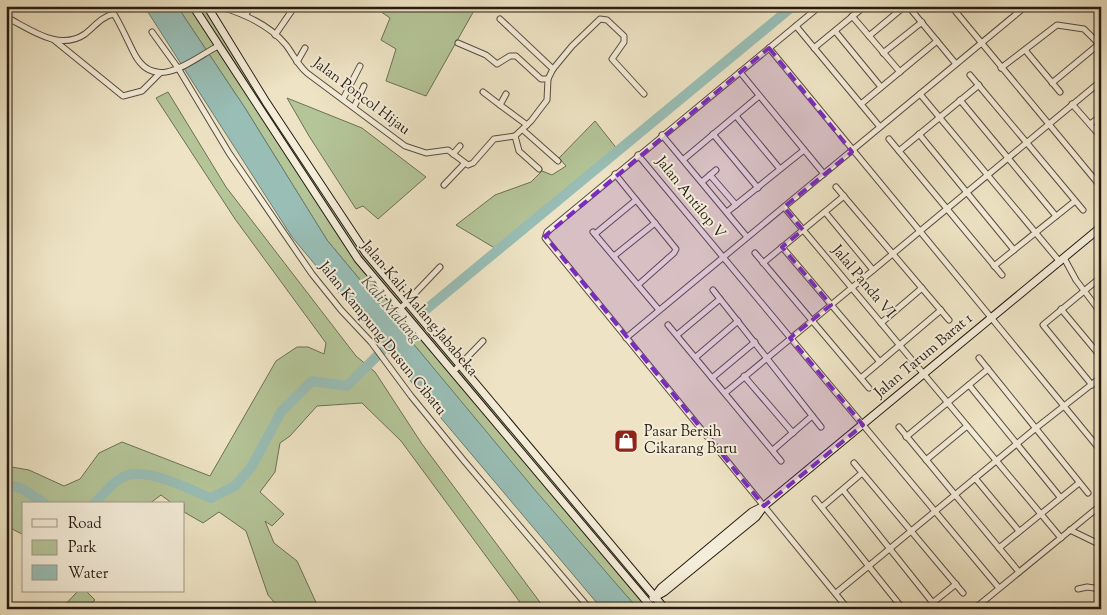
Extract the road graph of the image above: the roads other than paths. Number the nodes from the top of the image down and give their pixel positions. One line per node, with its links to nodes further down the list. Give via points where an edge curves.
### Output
1 (193, 6): 26 (main road, Jalan Kali Malang Jababeka)
2 (207, 6): 75 (main road, Jalan Kali Malang Jababeka)
3 (218, 6): 11 (street, Jalan Poncol Hijau)
4 (250, 6): 11 (street)
5 (295, 6): 19 (street)
6 (820, 6): 16 (street)
7 (865, 6): 12 (street)
8 (906, 6): 15 (street); 20 (street)
9 (950, 6): 24 (street)
10 (1026, 6): 24 (street)
11 (246, 15): 19 (street, Jalan Poncol Hijau)
12 (852, 16): 17 (street); 20 (street)
13 (6, 17): 21 (street)
14 (500, 19): 37 (street)
15 (922, 22): 22 (street); 31 (street)
16 (796, 26): 28 (street); 29 (street)
17 (834, 31): 29 (street); 47 (street)
18 (152, 32): 35 (street, Jalan Kampung Dusun Cibatu)
19 (275, 35): 32 (street, Jalan Poncol Hijau)
20 (869, 36): 31 (street)
21 (54, 40): 40 (street, via 122,96 142,91); 40 (street, via 78,38 114,14 142,66)
22 (937, 41): 33 (street); 39 (street)
23 (458, 43): 42 (street, via 486,55 497,64 516,56 541,79)
24 (981, 44): 33 (street); 36 (street)
25 (1100, 45): 30 (street, via 1084,29 1058,25); 44 (street)
26 (215, 47): 35 (street); 79 (main road, Jalan Kali Malang Jababeka)
27 (305, 48): 32 (street)
28 (768, 48): 38 (street); 78 (street)
29 (814, 48): 56 (street)
30 (1025, 50): 36 (street); 44 (street)
31 (883, 53): 39 (street)
32 (297, 62): 54 (street, Jalan Poncol Hijau, via 306,73)
33 (956, 64): 52 (street)
34 (360, 66): 54 (street)
35 (178, 68): 40 (street); 218 (street, Jalan Kampung Dusun Cibatu, via 224,145 312,274)
36 (1002, 68): 64 (street)
37 (553, 69): 42 (street); 51 (street, via 602,18 624,36 624,42 612,58)
38 (740, 72): 53 (street); 69 (street)
39 (900, 72): 47 (street)
40 (160, 73)
41 (970, 75): 45 (street)
42 (548, 79): 65 (street, via 547,100)
43 (1101, 80): 57 (street)
44 (1052, 83): 49 (street)
45 (978, 85): 55 (street); 73 (street)
46 (364, 86): 59 (street)
47 (881, 88): 56 (street)
48 (483, 92): 58 (street)
49 (1060, 92)
50 (506, 94): 58 (street)
51 (644, 94)
52 (920, 94): 62 (street); 66 (street)
53 (759, 96): 60 (street); 76 (street)
54 (342, 99): 59 (street, Jalan Poncol Hijau)
55 (960, 100): 62 (street); 82 (street)
56 (861, 104): 66 (street)
57 (1072, 104): 63 (street); 64 (street)
58 (500, 105): 65 (street)
59 (354, 107): 80 (street, Jalan Poncol Hijau, via 405,146 426,153 445,150)
60 (736, 116): 67 (street); 87 (street)
61 (1101, 116): 63 (street)
62 (940, 117): 68 (street); 92 (street)
63 (1090, 124): 71 (street)
64 (1048, 125): 73 (street); 96 (street)
65 (525, 127): 70 (street); 84 (street)
66 (880, 127): 78 (street)
67 (713, 134): 83 (street); 97 (street)
68 (919, 134): 77 (street); 98 (street)
69 (662, 135): 81 (street); 83 (street)
70 (515, 136): 85 (street, via 494,139 473,163); 86 (street, via 519,151)
71 (1101, 137)
72 (889, 139): 77 (street)
73 (1027, 142): 82 (street); 101 (street)
74 (460, 146): 80 (street)
75 (296, 148): 79 (main road); 134 (main road, Jalan Kali Malang Jababeka, via 366,253)
76 (804, 150): 87 (street); 90 (street)
77 (899, 151): 104 (street)
78 (852, 152): 90 (street); 112 (street)
79 (288, 154): 139 (main road, Jalan Kali Malang Jababeka, via 358,259)
80 (453, 154): 85 (street)
81 (638, 155): 89 (street); 120 (street, Jalan Antilop V)
82 (1008, 158): 92 (street); 108 (street)
83 (684, 159): 93 (street)
84 (558, 161)
85 (464, 164): 94 (street)
86 (540, 169)
87 (780, 169): 97 (street)
88 (716, 170): 91 (street)
89 (615, 174): 100 (street); 148 (street, via 547,232 545,238)
90 (824, 174): 103 (street)
91 (710, 175): 93 (street); 102 (street)
92 (987, 175): 98 (street); 113 (street)
93 (702, 182): 106 (street)
94 (444, 184)
95 (836, 187): 99 (street)
96 (1101, 187)
97 (758, 188): 102 (street)
98 (966, 192): 104 (street); 116 (street)
99 (844, 196): 107 (street); 118 (street)
100 (636, 200): 109 (street); 119 (street, via 594,233)
101 (1075, 201): 105 (street); 108 (street)
102 (736, 205): 106 (street)
103 (784, 206): 111 (street, Jalal Panda VI); 114 (street)
104 (947, 208): 112 (street); 123 (street)
105 (1083, 210)
106 (727, 212): 114 (street)
107 (824, 212): 111 (street); 125 (street)
108 (1056, 216): 113 (street)
109 (655, 223): 119 (street); 128 (street, via 676,251)
110 (1101, 227): 121 (main road, Jalan Tarum Barat 1)
111 (803, 230): 115 (street); 129 (street, Jalal Panda VI)
112 (919, 231): 118 (street); 141 (street)
113 (1036, 233): 116 (street); 121 (street)
114 (747, 237): 120 (street)
115 (782, 247): 122 (street); 135 (street)
116 (1014, 250): 123 (street)
117 (755, 253): 122 (street)
118 (892, 253): 125 (street); 130 (street)
119 (614, 256): 128 (street)
120 (723, 257): 137 (street); 149 (street, Jalan Antilop V)
121 (1062, 260): 132 (street); 141 (main road, Jalan Tarum Barat 1)
122 (763, 263): 142 (street)
123 (994, 266): 126 (street)
124 (440, 267): 134 (street)
125 (873, 270): 129 (street)
126 (1002, 275)
127 (1101, 277): 132 (street)
128 (638, 286): 137 (street)
129 (852, 288): 135 (street); 145 (street, Jalal Panda VI)
130 (922, 288): 138 (street); 145 (street)
131 (713, 290): 133 (street)
132 (1084, 291): 136 (street); 140 (street)
133 (720, 299): 144 (street); 147 (street)
134 (408, 305): 139 (street); 158 (main road, Jalan Kali Malang Jababeka)
135 (831, 305): 142 (street); 157 (street)
136 (1061, 309): 154 (street); 166 (street, via 1043,326)
137 (659, 310): 148 (street)
138 (941, 310): 143 (street); 152 (street)
139 (401, 312): 160 (main road, Jalan Kali Malang Jababeka)
140 (1101, 313)
141 (990, 319): 161 (main road, Jalan Tarum Barat 1); 171 (street)
142 (812, 320): 149 (street); 165 (street)
143 (949, 320)
144 (738, 321): 151 (street); 153 (street)
145 (881, 323): 152 (street, Jalal Panda VI)
146 (668, 325): 147 (street)
147 (677, 335): 153 (street)
148 (626, 338): 196 (street)
149 (790, 338): 155 (street); 173 (street, Jalan Antilop V)
150 (482, 342): 158 (street)
151 (755, 342): 155 (street); 164 (street)
152 (900, 345): 157 (street); 161 (street, Jalal Panda VI)
153 (696, 357): 164 (street)
154 (1101, 357)
155 (767, 358): 162 (street); 172 (street)
156 (979, 358): 159 (street)
157 (880, 362): 165 (street)
158 (460, 365): 160 (street); 215 (main road, Jalan Kali Malang Jababeka)
159 (988, 369): 167 (street); 177 (street)
160 (453, 372): 217 (main road, Jalan Kali Malang Jababeka)
161 (924, 374): 170 (street, Jalal Panda VI); 173 (main road, Jalan Tarum Barat 1)
162 (744, 376): 169 (street); 178 (street)
163 (1101, 377): 166 (street)
164 (712, 378): 169 (street)
165 (861, 378): 168 (street)
166 (1092, 384): 171 (street)
167 (969, 386): 170 (street); 180 (street)
168 (869, 388)
169 (725, 393): 181 (street)
170 (948, 403): 174 (street, Jalal Panda VI); 179 (street)
171 (1066, 406): 177 (street); 182 (street)
172 (812, 416): 175 (street); 178 (street)
173 (862, 425): 196 (main road, Jalan Tarum Barat 1); 198 (street, Jalan Antilop V)
174 (967, 426): 183 (street); 185 (street, Jalal Panda VI)
175 (821, 427)
176 (898, 427): 179 (street)
177 (1036, 428): 180 (street); 189 (street)
178 (792, 433): 181 (street)
179 (906, 437): 183 (street)
180 (1017, 444): 185 (street); 193 (street)
181 (772, 450): 184 (street)
182 (1101, 451)
183 (926, 460): 192 (street)
184 (781, 461)
185 (996, 461): 188 (street); 199 (street, Jalal Panda VI)
186 (854, 464): 187 (street)
187 (862, 473): 190 (street); 201 (street)
188 (975, 478): 192 (street); 202 (street)
189 (1079, 483): 191 (street); 193 (street)
190 (843, 490): 197 (street); 205 (street)
191 (1088, 493)
192 (955, 495): 198 (street); 206 (street)
193 (1060, 497): 199 (street)
194 (815, 499): 197 (street)
195 (1101, 505): 200 (street)
196 (764, 506): 213 (street); 215 (main road, Jalan Tarum Barat 1, via 661,588)
197 (822, 507): 207 (street)
198 (935, 511): 201 (street); 210 (street, Jalan Antilop V)
199 (1040, 514): 202 (street); 203 (street, Jalal Panda VI)
200 (1070, 530): 203 (street); 204 (street)
201 (911, 531): 205 (street); 209 (street)
202 (1020, 531): 206 (street)
203 (1061, 538): 208 (street)
204 (1101, 545)
205 (890, 548): 207 (street); 216 (street)
206 (999, 548): 208 (street)
207 (871, 566): 213 (street); 221 (street)
208 (1019, 572): 210 (street)
209 (956, 584): 214 (street); 216 (street)
210 (998, 588): 223 (street)
211 (1078, 589): 212 (street)
212 (1101, 589)
213 (836, 593): 220 (street)
214 (963, 593)
215 (655, 597): 217 (main road, Jalan Tarum Barat 1); 219 (main road, Jalan Kali Malang Jababeka)
216 (933, 603): 222 (street)
217 (650, 606)
218 (590, 609)
219 (665, 609)
220 (848, 609)
221 (903, 609)
222 (925, 609)
223 (974, 609)

